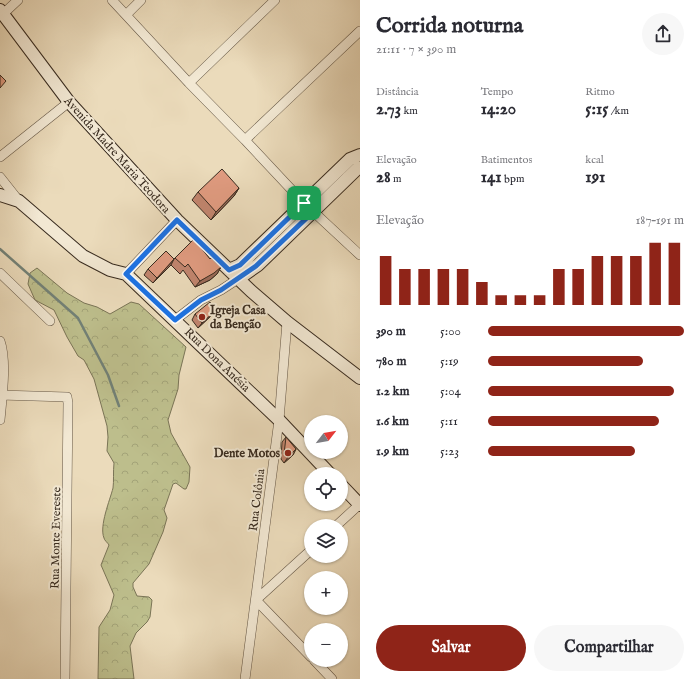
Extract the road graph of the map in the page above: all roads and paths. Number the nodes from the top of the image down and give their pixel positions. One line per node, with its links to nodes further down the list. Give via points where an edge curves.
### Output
1 (18, 0): 5 (street)
2 (112, 0): 6 (street)
3 (141, 0): 6 (street)
4 (275, 0): 8 (street)
5 (2, 12): 9 (street, Avenida Madre Maria Teodora)
6 (126, 15): 8 (street)
7 (360, 31): 10 (street)
8 (188, 83): 10 (street)
9 (69, 102): 12 (street); 18 (street, Avenida Madre Maria Teodora)
10 (245, 140): 17 (street)
11 (360, 155): 17 (street, via 350,159)
12 (0, 157)
13 (360, 168): 17 (street)
14 (0, 177): 16 (street, Rua Dona Anésia)
15 (0, 195): 16 (street, Rua Dona Anésia)
16 (19, 201): 24 (street, Rua Dona Anésia, via 83,256 110,270)
17 (308, 207): 20 (street); 22 (street, via 240,265); 25 (street, via 258,265)
18 (177, 220): 22 (street, Avenida Madre Maria Teodora); 24 (street)
19 (360, 244): 20 (street)
20 (350, 247): 21 (street)
21 (360, 255)
22 (229, 270): 25 (street, Avenida Madre Maria Teodora)
23 (0, 273): 27 (street)
24 (126, 274): 26 (street, Rua Dona Anésia)
25 (238, 279): 26 (street, via 201,300); 28 (street, Avenida Madre Maria Teodora)
26 (175, 320): 33 (street, Rua Dona Anésia)
27 (50, 321)
28 (287, 322): 30 (street, Avenida Madre Maria Teodora); 33 (street, Rua Colônia)
29 (0, 341): 31 (street, via 3,349)
30 (360, 378)
31 (1, 395): 32 (street); 42 (street, Rua Monte Evereste, via 67,397 69,431)
32 (0, 420)
33 (279, 420): 34 (street, Rua Dona Anésia); 39 (street, Rua Colônia)
34 (323, 467)
35 (348, 492): 36 (street)
36 (360, 505): 37 (street)
37 (344, 519)
38 (304, 556): 39 (street)
39 (256, 600): 40 (street); 43 (street, Rua Colônia)
40 (304, 650)
41 (321, 667): 44 (street)
42 (65, 679)
43 (245, 679)
44 (332, 679)

